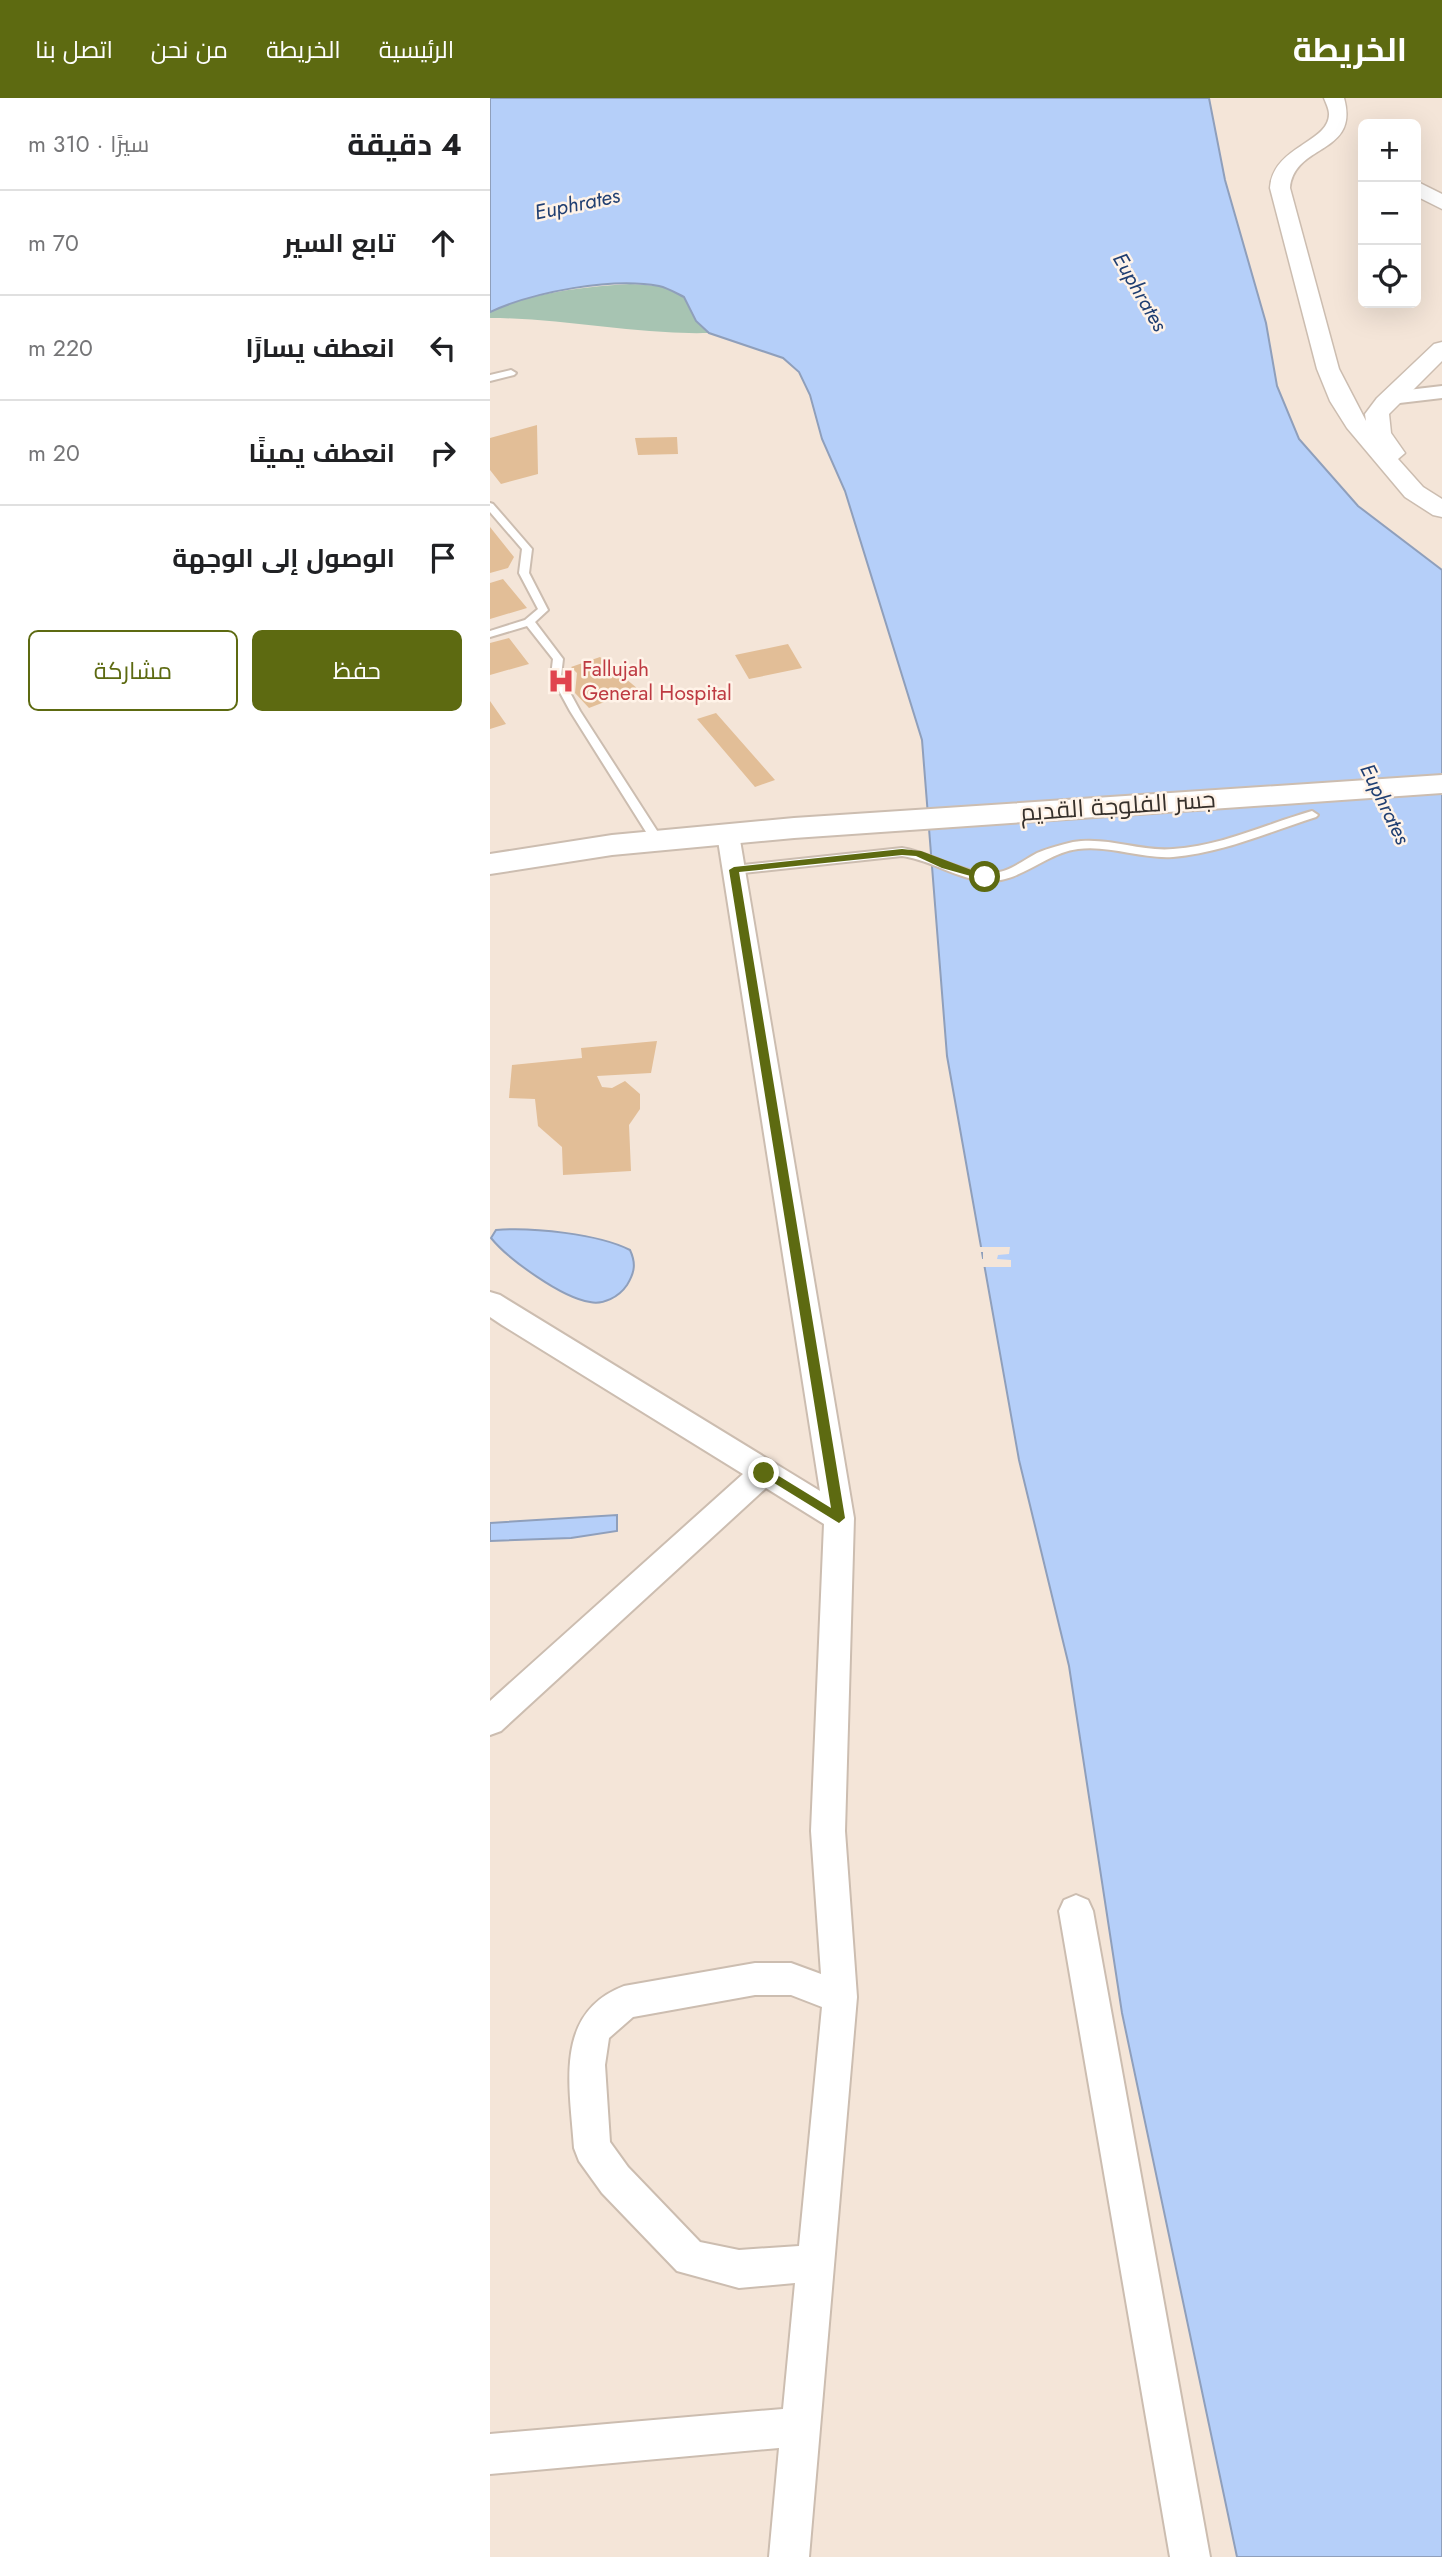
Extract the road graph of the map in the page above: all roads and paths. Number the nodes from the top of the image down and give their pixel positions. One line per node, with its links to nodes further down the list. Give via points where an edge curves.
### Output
1 (1334, 98): 3 (street, via 1338,121)
2 (1355, 133): 3 (street)
3 (1326, 137): 11 (street, via 1287,166 1279,183 1328,369)
4 (1421, 190): 5 (street)
5 (1442, 203)
6 (1442, 349): 10 (street)
7 (511, 373): 8 (lane)
8 (490, 378)
9 (1442, 392): 10 (street)
10 (1388, 400): 11 (street); 12 (street, via 1375,419 1379,433 1408,470)
11 (1342, 401): 14 (street, via 1414,492)
12 (1442, 498)
13 (490, 506): 15 (lane, via 527,549 524,573 543,610)
14 (1442, 510)
15 (529, 622): 16 (lane); 20 (lane, via 558,659 556,676 575,711)
16 (490, 634)
17 (1442, 784): 19 (main road, جسر الفلوجة القديم)
18 (1312, 815): 22 (lane, via 1171,854 1104,844 1076,845 1039,857 1007,876 985,877 902,852)
19 (728, 834): 20 (main road, جسر الفلوجة القديم); 22 (street)
20 (657, 840): 21 (main road, جسر الفلوجة القديم)
21 (490, 864)
22 (734, 870): 25 (street)
23 (490, 1302): 24 (street)
24 (764, 1473): 25 (street); 26 (street)
25 (839, 1518): 28 (street, via 828,1831)
26 (490, 1721)
27 (1076, 1911): 33 (street)
28 (840, 1997): 29 (street); 29 (street, via 791,1979 755,1979 624,2002 593,2031 587,2064 592,2148 615,2180 690,2258 740,2269)
29 (815, 2263): 30 (street)
30 (799, 2427): 31 (street); 32 (street)
31 (490, 2454)
32 (789, 2557)
33 (1190, 2557)

